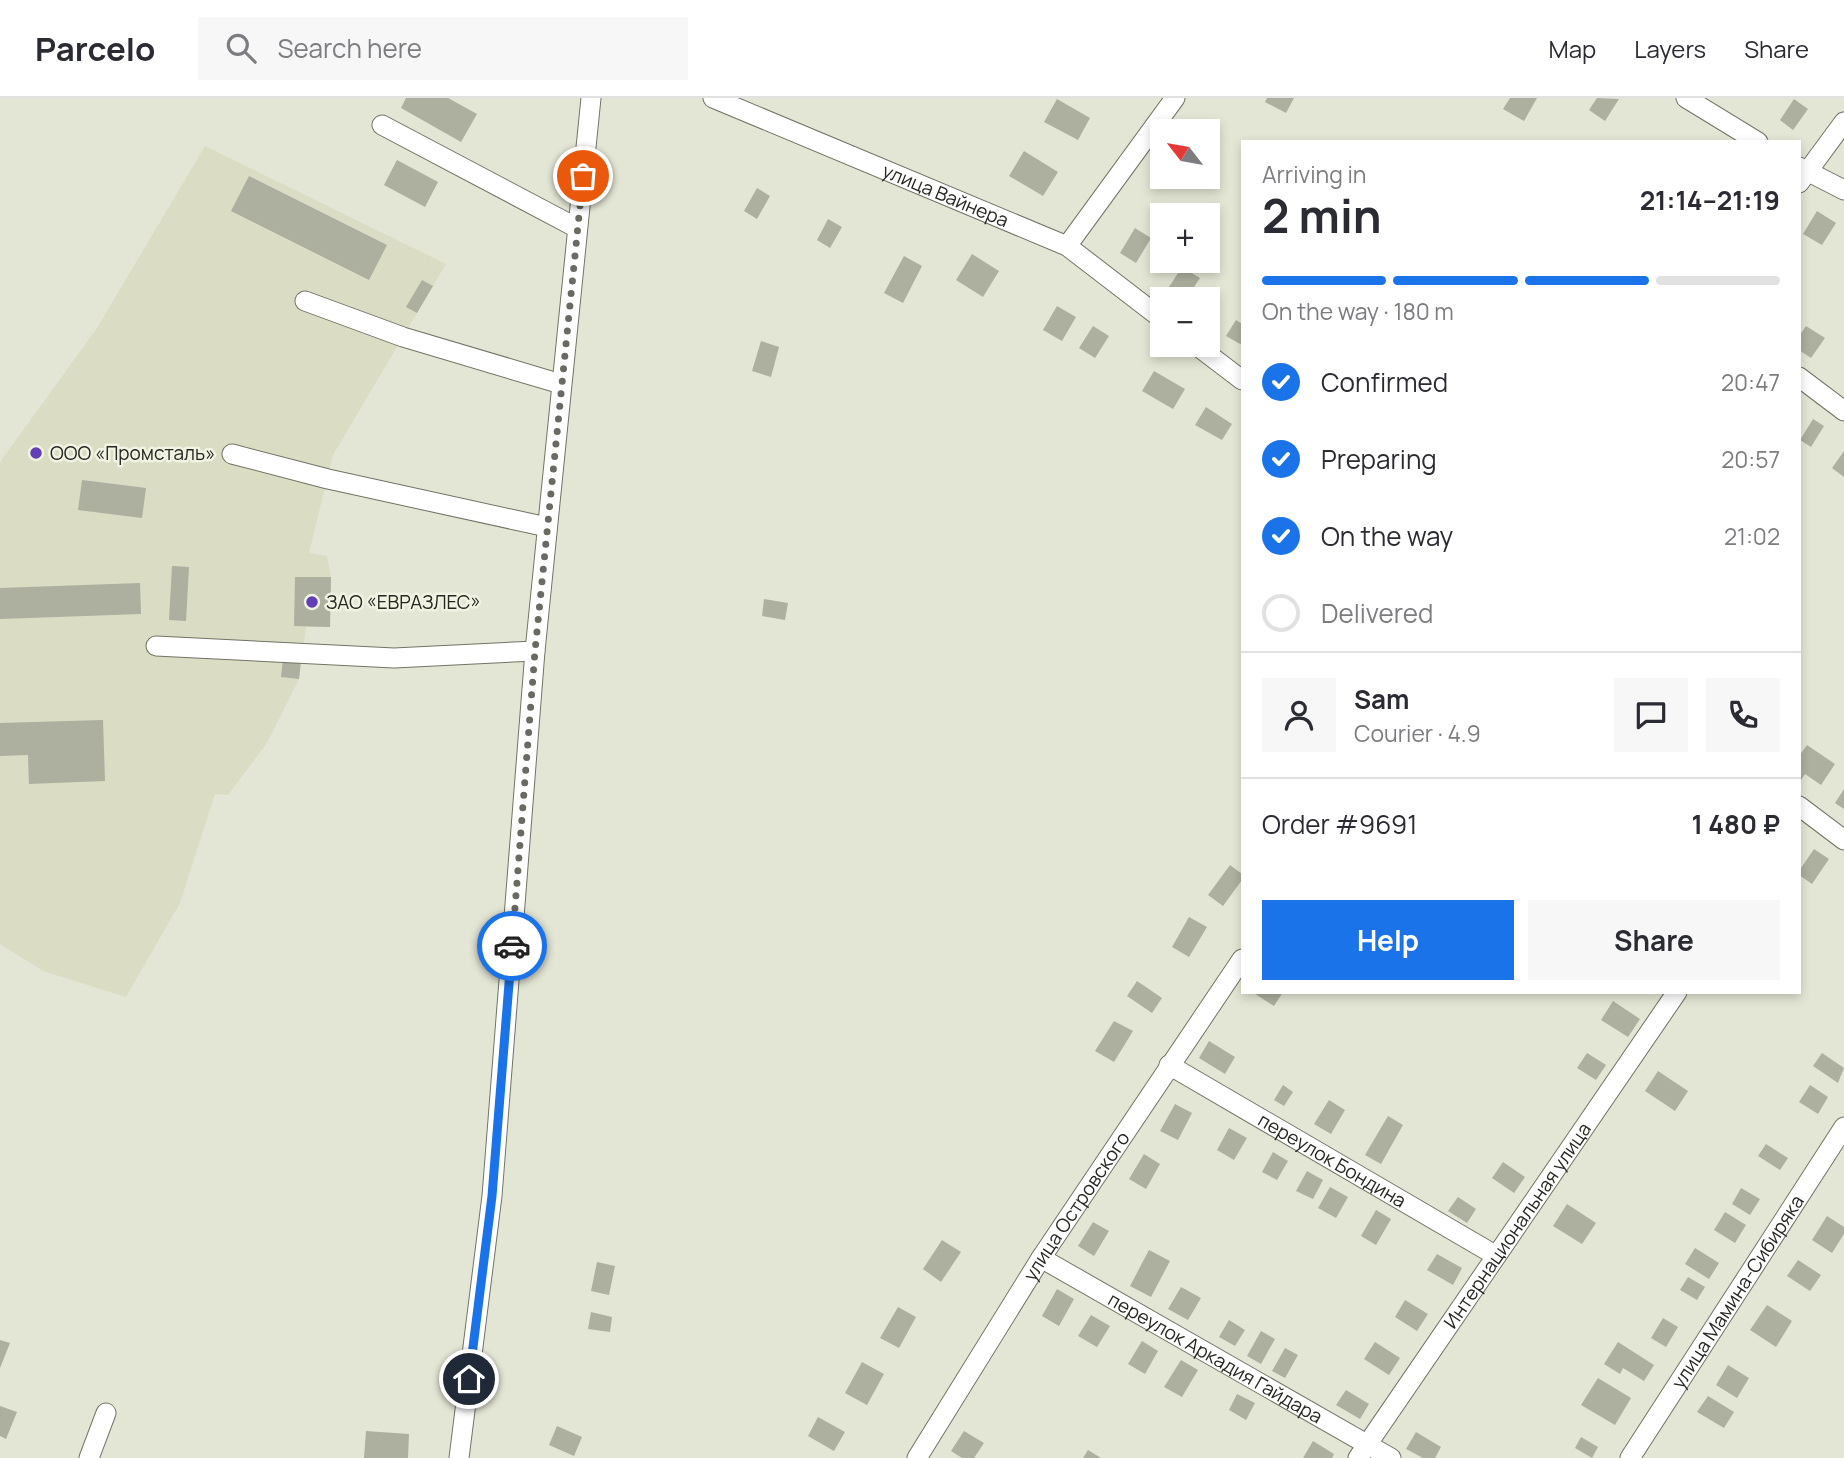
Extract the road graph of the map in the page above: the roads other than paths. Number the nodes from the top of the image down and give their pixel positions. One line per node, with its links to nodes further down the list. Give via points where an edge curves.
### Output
1 (591, 98): 10 (street)
2 (713, 98): 11 (street, улица Вайнера)
3 (1175, 98): 11 (street)
4 (1686, 98): 7 (street)
5 (1844, 122): 8 (street)
6 (382, 125): 10 (street)
7 (1755, 140)
8 (1802, 174): 9 (street)
9 (1844, 190)
10 (577, 228): 17 (street)
11 (1067, 246): 13 (street, улица Вайнера)
12 (305, 301): 17 (street, via 403,337)
13 (1150, 310)
14 (1212, 357): 15 (street)
15 (1241, 379)
16 (1801, 379): 18 (street)
17 (561, 384): 20 (street)
18 (1844, 411)
19 (232, 454): 20 (street)
20 (547, 527): 22 (street)
21 (156, 646): 22 (street, via 394,659)
22 (535, 651): 34 (street, via 492,1196)
23 (1802, 816): 24 (street)
24 (1844, 839)
25 (1241, 960): 27 (street, улица Островского)
26 (1676, 994): 29 (street, Интернациональная улица)
27 (1169, 1065): 29 (street, переулок Бондина); 30 (street, улица Островского)
28 (1844, 1127): 37 (street, улица Мамина-Сибиряка)
29 (1495, 1255): 32 (street, Интернациональная улица)
30 (1041, 1258): 32 (street, переулок Аркадия Гайдара); 35 (street, улица Островского)
31 (106, 1413): 33 (street)
32 (1363, 1451): 36 (street, переулок Аркадия Гайдара)
33 (89, 1458)
34 (459, 1458)
35 (917, 1458)
36 (1391, 1458)
37 (1630, 1458)

